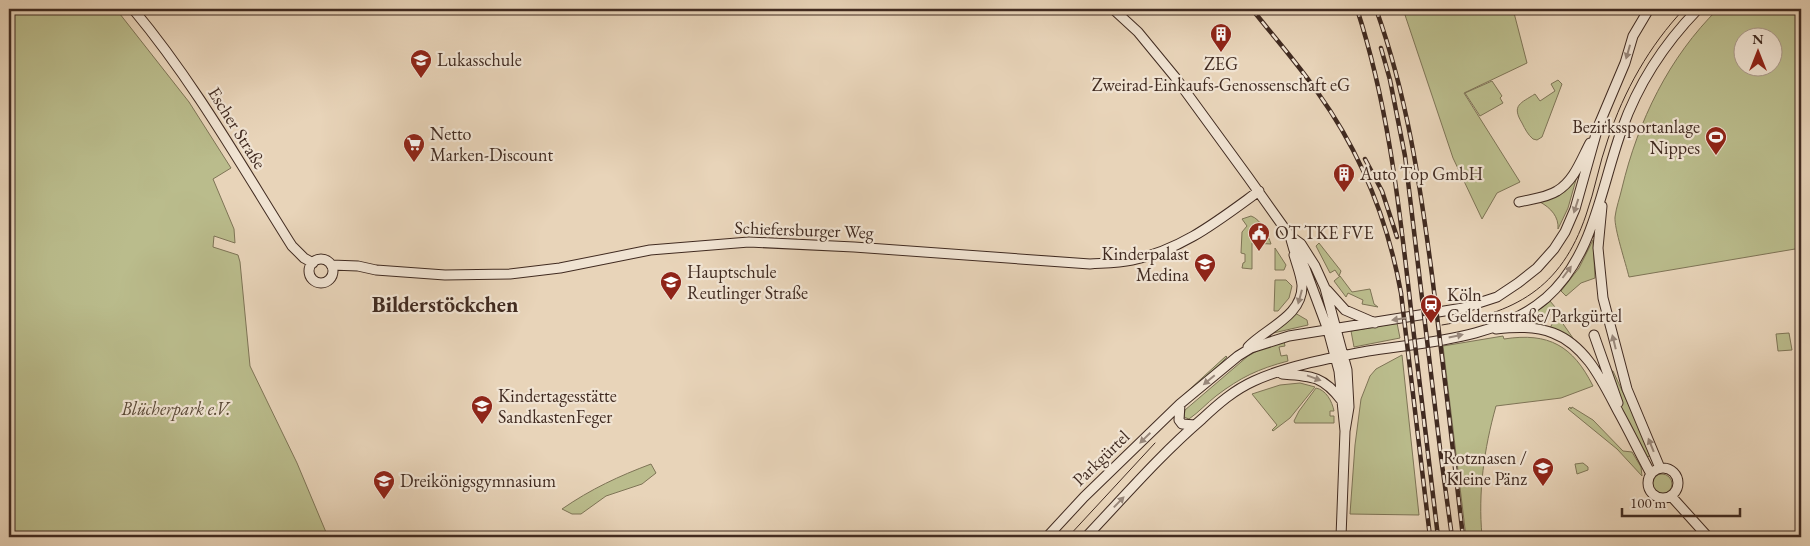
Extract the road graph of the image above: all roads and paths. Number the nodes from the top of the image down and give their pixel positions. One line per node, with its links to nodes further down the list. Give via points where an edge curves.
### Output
1 (133, 9): 11 (main road, Escher Straße, via 185,76 292,246)
2 (1113, 9): 6 (main road, via 1151,47)
3 (1650, 9): 5 (main road, one-way to 5, via 1633,36)
4 (1698, 9): 7 (main road, via 1657,58 1635,98)
5 (1598, 127): 8 (main road, via 1571,178 1560,190); 14 (main road, Parkgürtel, one-way to 14, via 1575,209 1565,232 1554,249 1518,284 1497,297 1463,308)
6 (1259, 191): 9 (main road); 12 (main road, Schiefersburger Weg, via 1228,215 1176,246 1116,262 1090,264 749,242 650,250 560,268 510,274 445,275)
7 (1603, 194): 16 (main road, one-way to 7, via 1514,318 1546,298 1578,258); 26 (main road, one-way to 7, via 1627,389 1603,298 1598,248)
8 (1519, 202)
9 (1290, 236): 10 (main road); 13 (main road, via 1302,244)
10 (1294, 250): 15 (main road, via 1299,254); 18 (main road, one-way to 18, via 1302,283 1298,305)
11 (313, 263): 12 (main road, via 323,259); 12 (main road, via 311,276 318,282 331,278)
12 (332, 265)
13 (1325, 288): 14 (main road, via 1345,310); 15 (main road)
14 (1376, 323): 15 (main road, Parkgürtel)
15 (1332, 329): 18 (main road, Parkgürtel, via 1273,340); 19 (main road)
16 (1486, 329): 19 (main road, one-way to 16); 25 (main road, via 1538,328 1567,340 1597,373)
17 (1594, 335): 25 (main road)
18 (1238, 356): 22 (main road, Parkgürtel, one-way to 22)
19 (1340, 358): 20 (main road); 21 (main road); 24 (main road, via 1349,397)
20 (1277, 373): 21 (main road, one-way to 21, via 1310,376 1332,387); 23 (main road, via 1229,394)
21 (1343, 401): 24 (main road)
22 (1180, 404): 23 (main road, via 1179,420 1182,424); 29 (main road, Parkgürtel, one-way to 29)
23 (1195, 425): 30 (main road, one-way to 23)
24 (1345, 431): 31 (main road)
25 (1629, 432): 27 (main road)
26 (1660, 468): 27 (main road); 28 (main road, via 1675,475 1677,487)
27 (1651, 474): 28 (main road, via 1648,486 1652,494 1659,498)
28 (1671, 496): 32 (main road)
29 (1047, 537)
30 (1086, 537)
31 (1341, 537)
32 (1708, 537)

